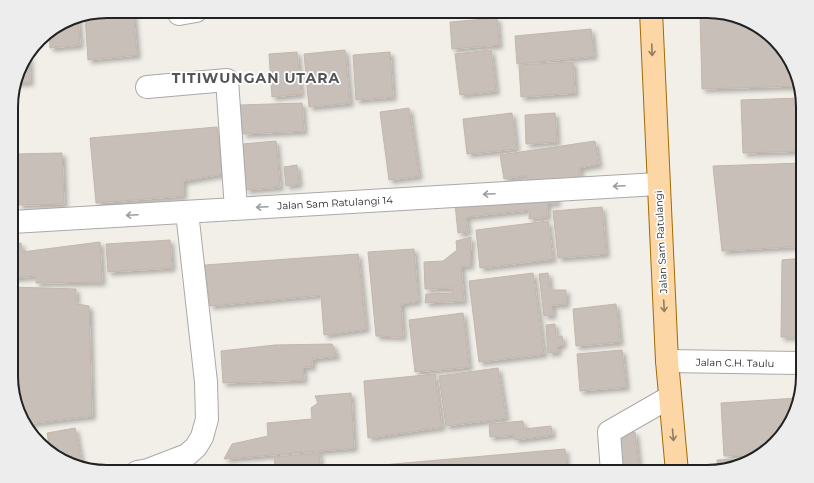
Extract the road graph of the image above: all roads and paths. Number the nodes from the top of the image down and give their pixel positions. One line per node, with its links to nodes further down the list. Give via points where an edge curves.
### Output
1 (651, 18): 3 (main road, Jalan Sam Ratulangi, one-way to 3)
2 (147, 87): 4 (street, via 227,80)
3 (658, 184): 4 (street, Jalan Sam Ratulangi 14, one-way to 4); 7 (main road, Jalan Sam Ratulangi, one-way to 7)
4 (236, 209): 5 (street, Jalan Sam Ratulangi 14)
5 (187, 212): 6 (street, Jalan Sam Ratulangi 14, one-way to 6); 10 (street, via 206,382 207,419 196,447 187,455)
6 (18, 222)
7 (666, 362): 8 (street, Jalan C.H. Taulu); 9 (main road, Jalan Sam Ratulangi)
8 (796, 363)
9 (670, 398): 11 (street, via 609,432); 12 (main road, Jalan Sam Ratulangi, one-way to 12)
10 (161, 465)
11 (611, 465)
12 (676, 465)

